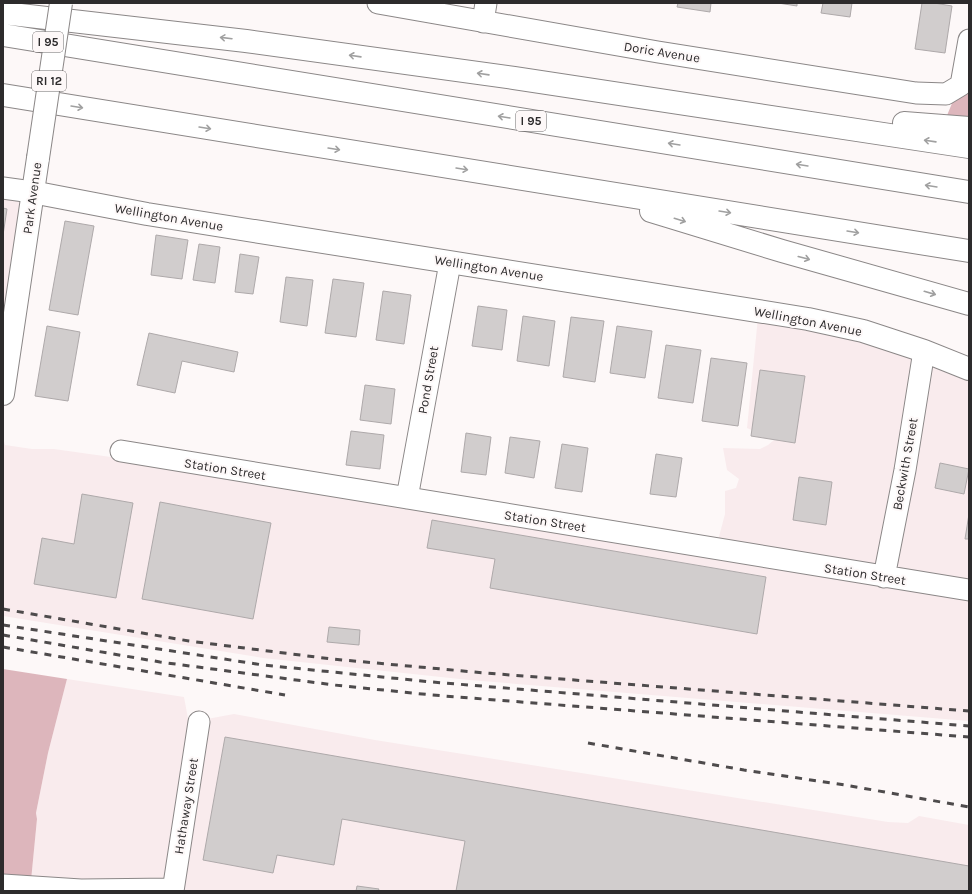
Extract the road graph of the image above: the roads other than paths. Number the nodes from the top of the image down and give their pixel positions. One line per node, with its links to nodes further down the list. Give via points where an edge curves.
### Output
1 (61, 3): 13 (main road, Park Avenue / RI 12, bridge)
2 (378, 3): 4 (street, Doric Avenue)
3 (3, 12): 7 (main road, one-way to 3, via 246,41)
4 (484, 12): 6 (street, Doric Avenue, via 658,52 908,92 946,94 961,86)
5 (3, 35): 14 (main road, I 95, one-way to 5)
6 (969, 40)
7 (514, 78): 9 (main road); 10 (main road, one-way to 7)
8 (3, 95): 12 (main road, one-way to 12)
9 (969, 128)
10 (969, 147)
11 (3, 188): 13 (street, Wellington Avenue)
12 (576, 188): 15 (main road, one-way to 15); 17 (main road, one-way to 17, via 782,252)
13 (32, 192): 16 (main road, Wellington Avenue, via 147,214); 20 (main road, Park Avenue / RI 12)
14 (969, 192)
15 (969, 251)
16 (450, 263): 18 (main road, Wellington Avenue, via 808,319 863,331); 22 (street, Pond Street)
17 (969, 304)
18 (924, 351): 19 (main road, Wellington Avenue); 23 (street, Beckwith Street, via 905,470)
19 (969, 368)
20 (3, 394)
21 (121, 451): 22 (street, Station Street)
22 (407, 498): 23 (street, Station Street)
23 (884, 577): 24 (street, Station Street)
24 (969, 590)
25 (199, 722): 27 (street, Hathaway Street)
26 (3, 885): 27 (street, via 81,890)
27 (173, 890)

